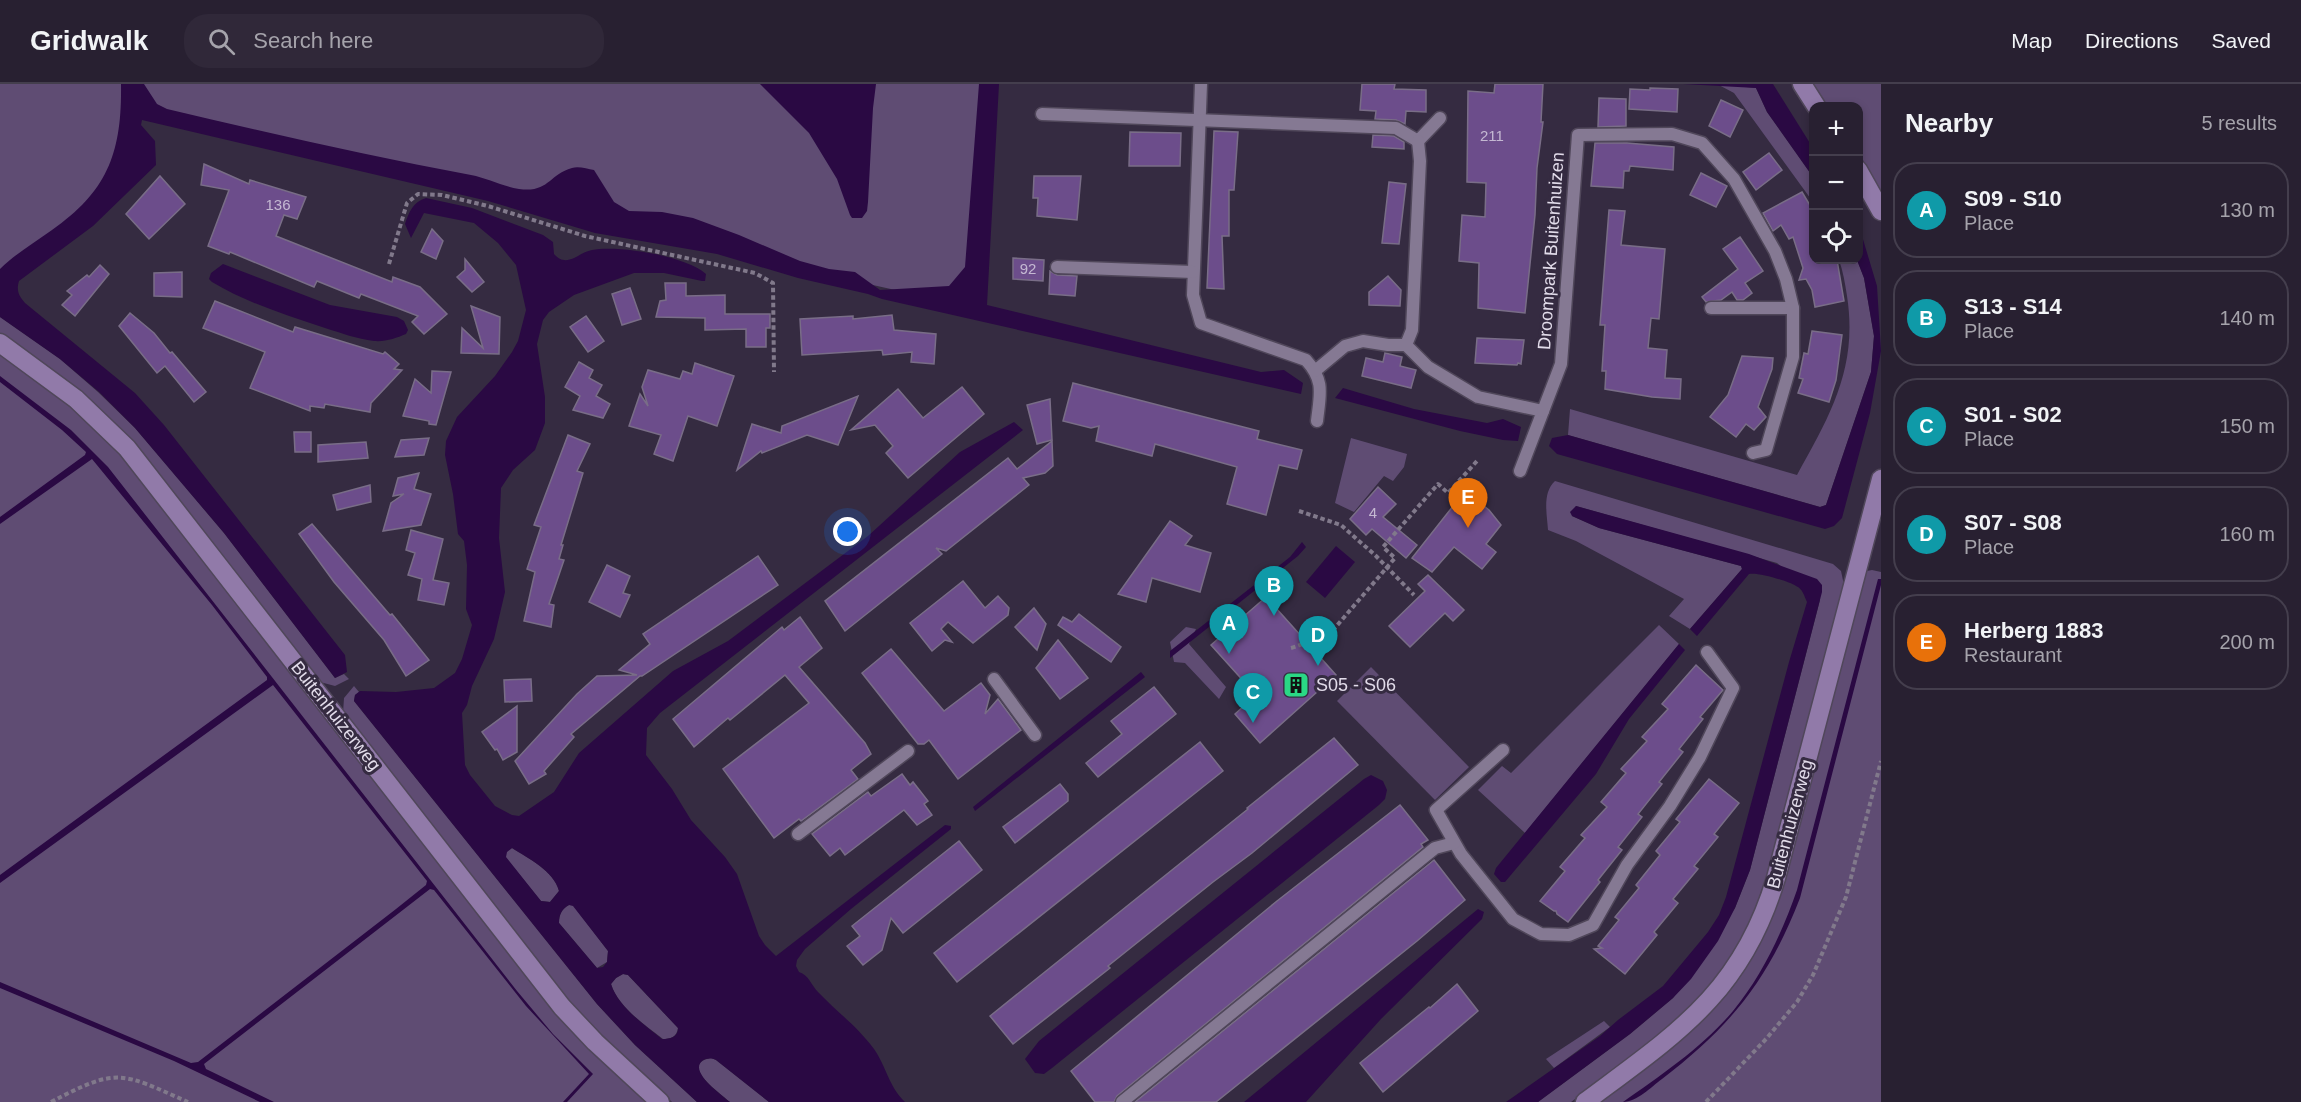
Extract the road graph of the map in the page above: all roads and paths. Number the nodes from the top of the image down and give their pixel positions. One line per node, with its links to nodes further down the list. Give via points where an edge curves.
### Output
1 (1201, 84): 6 (lane)
2 (1802, 84): 3 (street)
3 (1813, 102)
4 (1042, 114): 6 (lane)
5 (1440, 118): 7 (lane)
6 (1199, 121): 7 (lane, via 1396,128); 12 (lane)
7 (1418, 141): 16 (lane, via 1412,330)
8 (1863, 179): 9 (street)
9 (1881, 212)
10 (388, 264): 18 (path, via 406,203 424,193 488,206 585,236 755,273 773,283)
11 (1057, 267): 12 (lane)
12 (1193, 272): 17 (lane, via 1193,295 1202,323 1306,360)
13 (1711, 308): 14 (lane)
14 (1792, 308): 19 (lane, Droompark Buitenhuizen, via 1775,251 1734,179 1702,143 1672,134 1578,135 1561,364); 21 (lane, Droompark Buitenhuizen, via 1793,357 1766,450)
15 (0, 343): 39 (street, Buitenhuizerweg, via 76,399 127,448 562,1007)
16 (1406, 345): 17 (lane, via 1363,341 1346,346); 19 (lane, via 1428,367 1478,397)
17 (1315, 370): 20 (lane, via 1321,384)
18 (774, 372)
19 (1544, 411): 23 (lane)
20 (1317, 421)
21 (1754, 453)
22 (1477, 461): 26 (path, via 1448,493 1438,484 1383,547 1395,558)
23 (1520, 471)
24 (1881, 479): 41 (street, Buitenhuizerweg, via 1776,878 1757,930 1708,1003 1663,1044)
25 (1299, 511): 26 (path, via 1341,525)
26 (1387, 568): 27 (path); 28 (path, via 1334,628)
27 (1414, 595)
28 (1291, 648)
29 (1707, 652): 36 (lane, via 1733,688 1700,757 1593,925 1569,935 1542,934 1514,919)
30 (994, 678): 31 (lane)
31 (1035, 735)
32 (1503, 750): 36 (lane, via 1436,810)
33 (908, 751): 35 (lane)
34 (1881, 761): 42 (path, via 1846,897 1813,975 1797,1002 1761,1045)
35 (798, 834)
36 (1454, 843): 40 (lane, via 1434,848)
37 (51, 1102): 38 (path, via 87,1083 117,1076 135,1079)
38 (188, 1102)
39 (660, 1102)
40 (1122, 1102)
41 (1585, 1102)
42 (1706, 1102)

